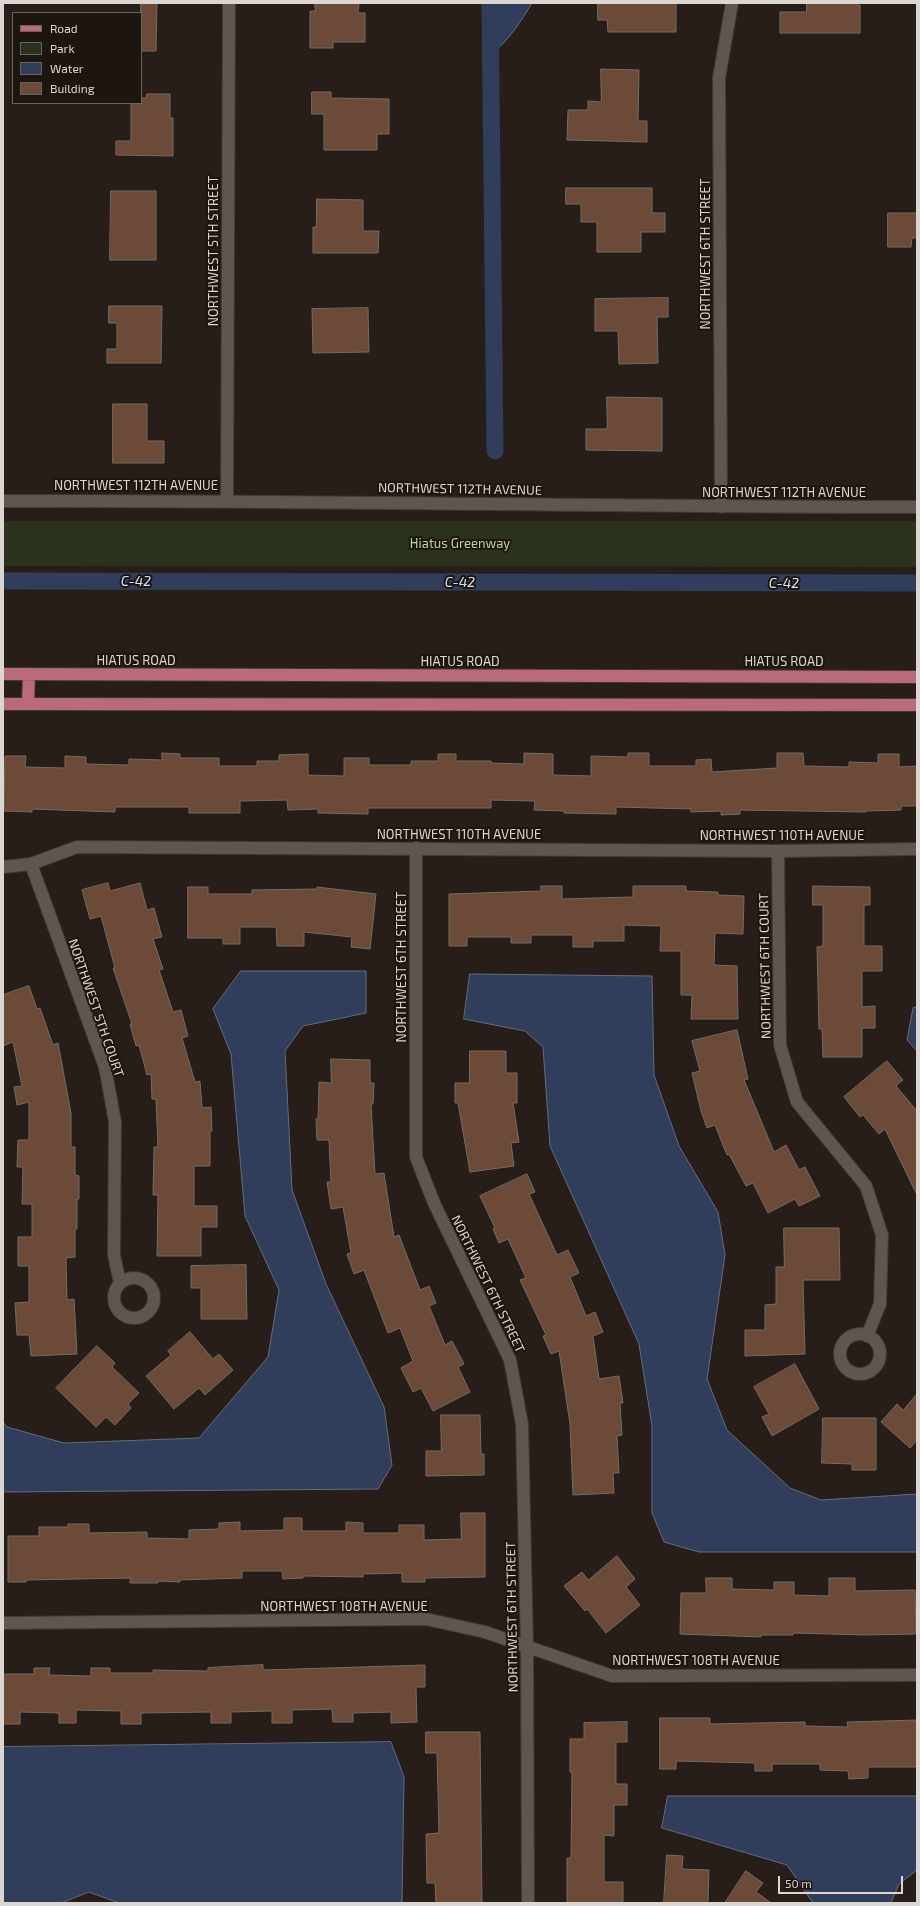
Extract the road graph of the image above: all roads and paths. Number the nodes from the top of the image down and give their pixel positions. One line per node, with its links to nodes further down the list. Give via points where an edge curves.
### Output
1 (229, 3): 3 (street, NORTHWEST 5TH STREET)
2 (732, 3): 5 (street, NORTHWEST 6TH STREET, via 719,78)
3 (227, 500): 4 (street, NORTHWEST 112TH AVENUE); 5 (street, NORTHWEST 112TH AVENUE)
4 (3, 501)
5 (721, 507): 6 (street, NORTHWEST 112TH AVENUE)
6 (917, 507)
7 (3, 674): 8 (main road, HIATUS ROAD)
8 (28, 674): 9 (main road, HIATUS ROAD); 11 (main road)
9 (917, 677)
10 (3, 704): 11 (main road)
11 (28, 704): 12 (main road)
12 (917, 705)
13 (416, 848): 15 (street, NORTHWEST 110TH AVENUE); 16 (street, NORTHWEST 110TH AVENUE, via 77,847); 21 (street, NORTHWEST 6TH STREET, via 416,1156 434,1203 510,1360 522,1424)
14 (917, 849): 15 (street, NORTHWEST 110TH AVENUE)
15 (778, 851): 19 (street, NORTHWEST 6TH COURT, via 780,1045 796,1102 866,1186 882,1235 880,1304)
16 (31, 864): 17 (street, NORTHWEST 110TH AVENUE); 18 (street, NORTHWEST 5TH COURT, via 105,1067 115,1122 114,1255)
17 (3, 867)
18 (120, 1283)
19 (867, 1336)
20 (3, 1623): 21 (street, NORTHWEST 108TH AVENUE, via 426,1619 485,1632)
21 (527, 1648): 22 (street, NORTHWEST 108TH AVENUE, via 612,1676); 23 (street, NORTHWEST 6TH STREET)
22 (917, 1675)
23 (528, 1903)

